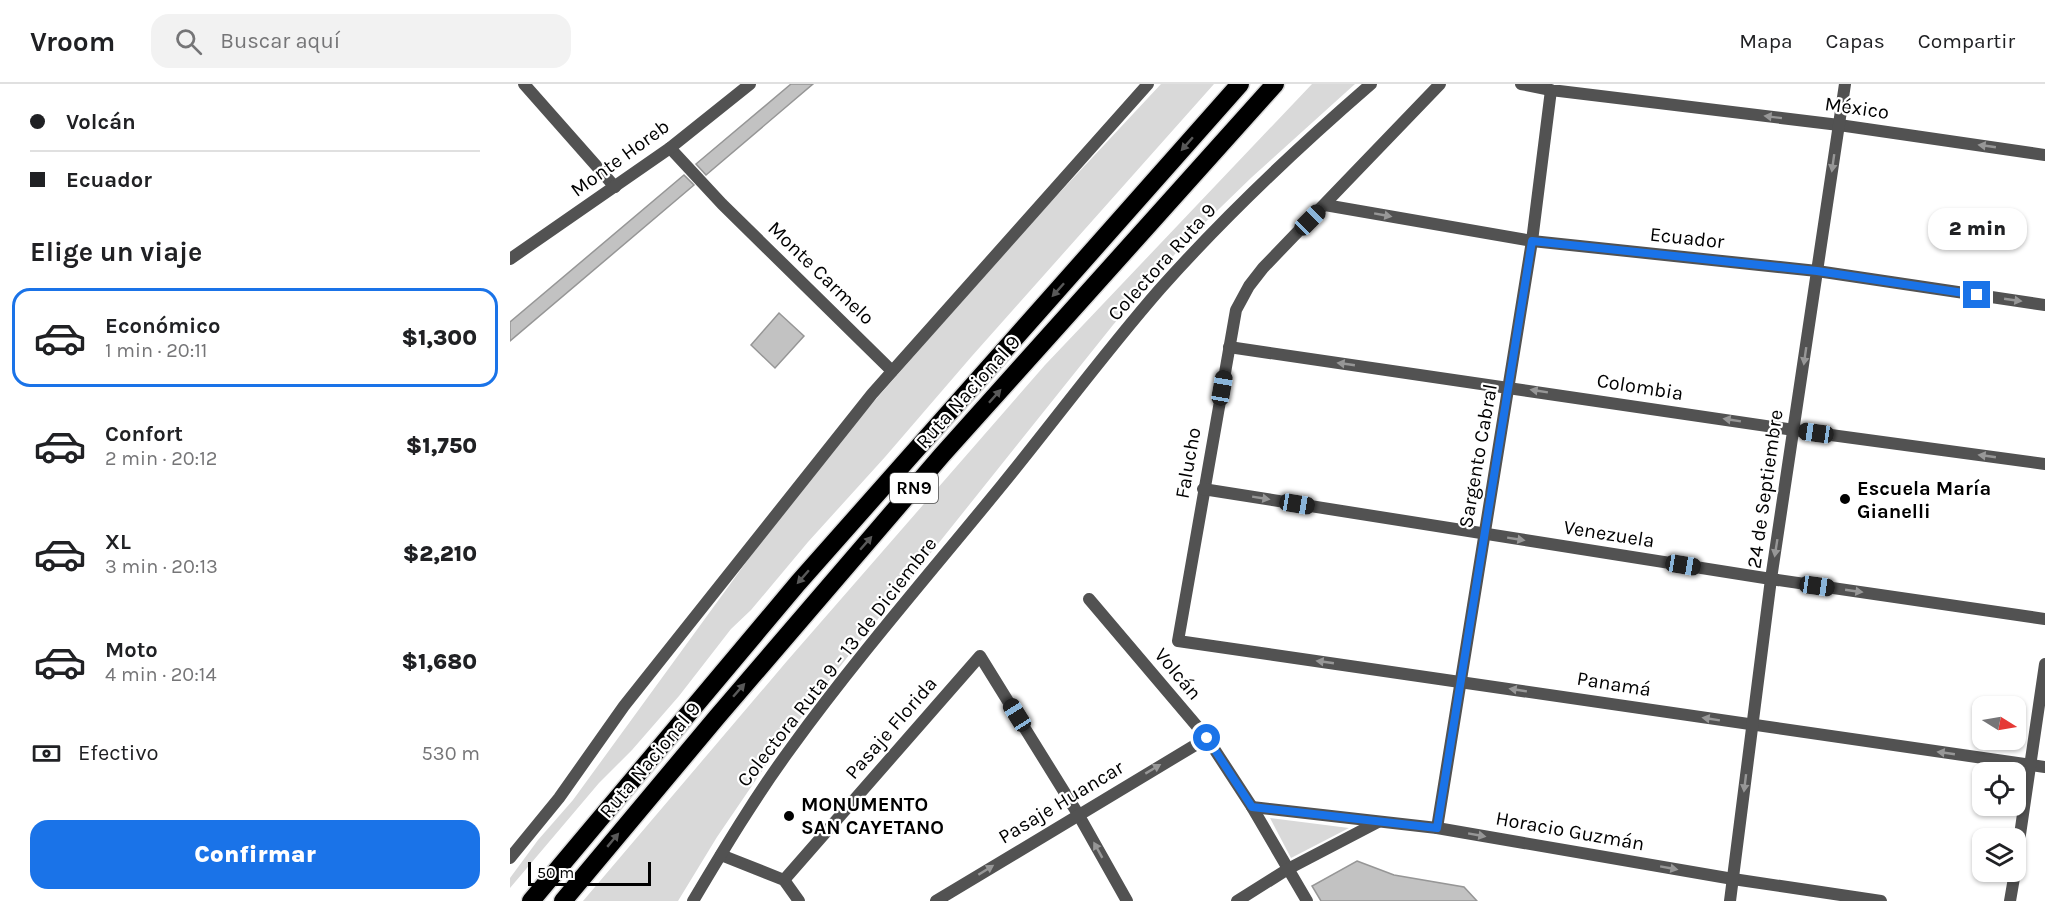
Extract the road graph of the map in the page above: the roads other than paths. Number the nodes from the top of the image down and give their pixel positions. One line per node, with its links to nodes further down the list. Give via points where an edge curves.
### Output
1 (524, 84): 19 (street)
2 (750, 84): 12 (street, Monte Horeb)
3 (1148, 84): 26 (street)
4 (1230, 84): 14 (highway)
5 (1240, 84): 14 (highway, Ruta Nacional 9 / RN9)
6 (1275, 84): 15 (highway, Ruta Nacional 9 / RN9)
7 (1285, 84): 15 (highway)
8 (1371, 84): 30 (street, Colectora Ruta 9, via 1298,148 1159,290)
9 (1440, 84): 20 (street, Falucho)
10 (1521, 84): 13 (street, México)
11 (1845, 84): 16 (street, 24 de Septiembre)
12 (734, 89): 17 (street, Monte Horeb)
13 (1551, 90): 16 (street, México, one-way to 13); 21 (street, Sargento Cabral)
14 (1212, 115): 54 (highway, Ruta Nacional 9 / RN9, one-way to 54, via 798,583)
15 (1248, 115): 55 (highway, Ruta Nacional 9 / RN9, one-way to 15, via 934,464)
16 (1839, 125): 18 (street, México, one-way to 16); 23 (street, 24 de Septiembre, one-way to 23)
17 (670, 148): 19 (street, Monte Horeb); 26 (street, Monte Carmelo)
18 (2045, 154)
19 (615, 187): 22 (street, Monte Horeb)
20 (1325, 205): 21 (street, Ecuador, one-way to 21); 25 (street, Falucho, via 1249,286 1236,310)
21 (1532, 241): 23 (street, Ecuador); 27 (street, Sargento Cabral)
22 (510, 259)
23 (1817, 271): 24 (street, Ecuador, one-way to 24); 28 (street, 24 de Septiembre, one-way to 28)
24 (2045, 304)
25 (1229, 347): 27 (street, Colombia, one-way to 25); 31 (street, Falucho)
26 (892, 371): 49 (street, via 624,706 559,798)
27 (1509, 387): 28 (street, Colombia, one-way to 27); 32 (street, Sargento Cabral)
28 (1794, 430): 29 (street, Colombia, one-way to 28); 33 (street, 24 de Septiembre, one-way to 33)
29 (2045, 464)
30 (1003, 484): 48 (street, Colectora Ruta 9 - 13 de Diciembre, via 879,633 792,746)
31 (1203, 489): 32 (street, Venezuela, one-way to 32); 36 (street, Falucho)
32 (1484, 534): 33 (street, Venezuela, one-way to 33); 38 (street, Sargento Cabral)
33 (1771, 579): 35 (street, Venezuela, one-way to 35); 39 (street, 24 de Septiembre)
34 (1089, 599): 40 (street, Volcán)
35 (2045, 619)
36 (1178, 641): 38 (street, Panamá, one-way to 36)
37 (2045, 664): 41 (street)
38 (1460, 681): 39 (street, Panamá, one-way to 38); 46 (street, Sargento Cabral)
39 (1752, 725): 41 (street, Panamá, one-way to 39); 51 (street, 24 de Septiembre, one-way to 51)
40 (1207, 738): 43 (street, Volcán); 44 (street, Pasaje Huancar, one-way to 40)
41 (2030, 765): 42 (street, Panamá); 47 (street)
42 (2045, 767)
43 (1252, 807): 45 (street, Horacio Guzmán); 50 (street, Volcán)
44 (1078, 814): 52 (street, Pasaje Florida, via 980,656); 58 (street, Pasaje Huancar, one-way to 44); 59 (street, one-way to 44)
45 (1379, 821): 46 (street, Horacio Guzmán); 50 (street)
46 (1437, 828): 51 (street, Horacio Guzmán, one-way to 51)
47 (2021, 828)
48 (721, 855): 52 (street); 56 (street, Colectora Ruta 9 - 13 de Diciembre)
49 (510, 858)
50 (1287, 869): 60 (street); 61 (street, Volcán)
51 (1733, 879): 62 (street, 24 de Septiembre); 63 (street, Horacio Guzmán)
52 (784, 880): 57 (street)
53 (2013, 882): 64 (street)
54 (531, 901)
55 (563, 901)
56 (693, 901)
57 (798, 901)
58 (936, 901)
59 (1127, 901)
60 (1237, 901)
61 (1307, 901)
62 (1730, 901)
63 (1881, 901)
64 (2010, 901)

